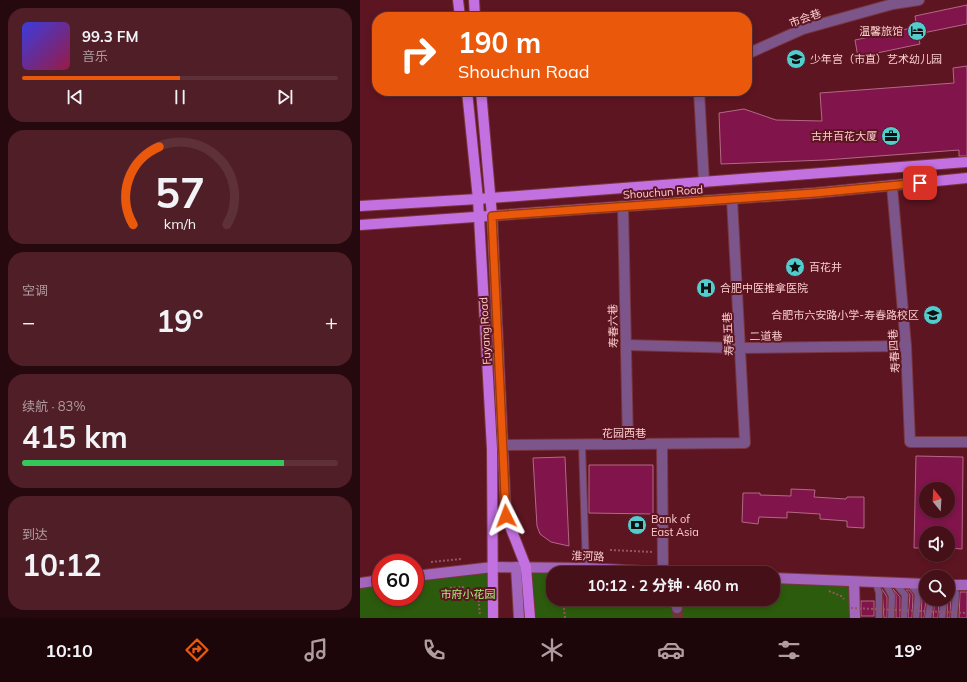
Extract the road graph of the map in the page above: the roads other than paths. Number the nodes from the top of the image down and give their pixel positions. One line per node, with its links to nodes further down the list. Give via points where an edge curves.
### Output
1 (458, 0): 4 (main road)
2 (474, 0): 5 (main road)
3 (919, 0): 6 (street, 市会巷, via 893,4 803,29)
4 (459, 12)
5 (475, 12)
6 (752, 52)
7 (468, 96): 15 (main road, Fuyang Road)
8 (481, 96): 14 (main road, Fuyang Road)
9 (699, 96): 12 (street)
10 (967, 162): 12 (main road, Shouchun Road)
11 (967, 178): 13 (main road, Shouchun Road)
12 (704, 182): 14 (main road, Shouchun Road)
13 (892, 186): 16 (main road, Shouchun Road); 23 (street, 寿春四巷)
14 (491, 198): 15 (main road, Shouchun Road); 20 (main road, Fuyang Road)
15 (478, 199): 17 (main road, Shouchun Road); 19 (main road, Fuyang Road)
16 (732, 199): 18 (main road, Shouchun Road); 24 (street, 寿春五巷)
17 (360, 206)
18 (623, 207): 20 (main road, Shouchun Road); 22 (street, 寿春六巷)
19 (479, 216): 20 (main road, Shouchun Road); 21 (main road, Shouchun Road); 33 (main road, Fuyang Road, via 492,448)
20 (492, 216): 28 (main road, Fuyang Road)
21 (360, 225)
22 (626, 345): 24 (street, 二道巷); 27 (street, 寿春六巷)
23 (906, 346): 24 (street, 二道巷); 25 (street, 寿春四巷, via 910,442)
24 (740, 348): 26 (street, 寿春五巷)
25 (967, 442)
26 (745, 443): 30 (street, 花园西巷)
27 (628, 444): 29 (street, 花园西巷); 30 (street, 花园西巷)
28 (503, 445): 29 (street, 花园西巷); 34 (main road, Fuyang Road, via 506,516)
29 (582, 445): 31 (lane)
30 (662, 445): 32 (street)
31 (590, 566)
32 (663, 566)
33 (493, 567): 34 (street, 淮河路); 36 (street, 淮河路); 51 (main road, Fuyang Road)
34 (521, 567): 35 (street, 淮河路); 52 (street); 53 (main road, Fuyang Road)
35 (546, 567)
36 (424, 575)
37 (780, 578): 39 (street)
38 (372, 581): 40 (street)
39 (854, 582): 41 (street); 54 (street)
40 (360, 583)
41 (885, 583): 42 (street); 55 (lane, via 879,592); 56 (lane, via 892,596); 57 (lane, via 905,595)
42 (910, 584): 43 (street); 58 (lane, via 918,594)
43 (919, 585)
44 (955, 586): 45 (street)
45 (966, 587)
46 (955, 592): 50 (lane)
47 (930, 606): 59 (lane)
48 (943, 606): 60 (lane)
49 (955, 606): 61 (lane)
50 (955, 606)
51 (493, 618)
52 (520, 618)
53 (530, 618)
54 (855, 618)
55 (879, 618)
56 (891, 618)
57 (904, 618)
58 (916, 618)
59 (928, 618)
60 (942, 618)
61 (954, 618)

